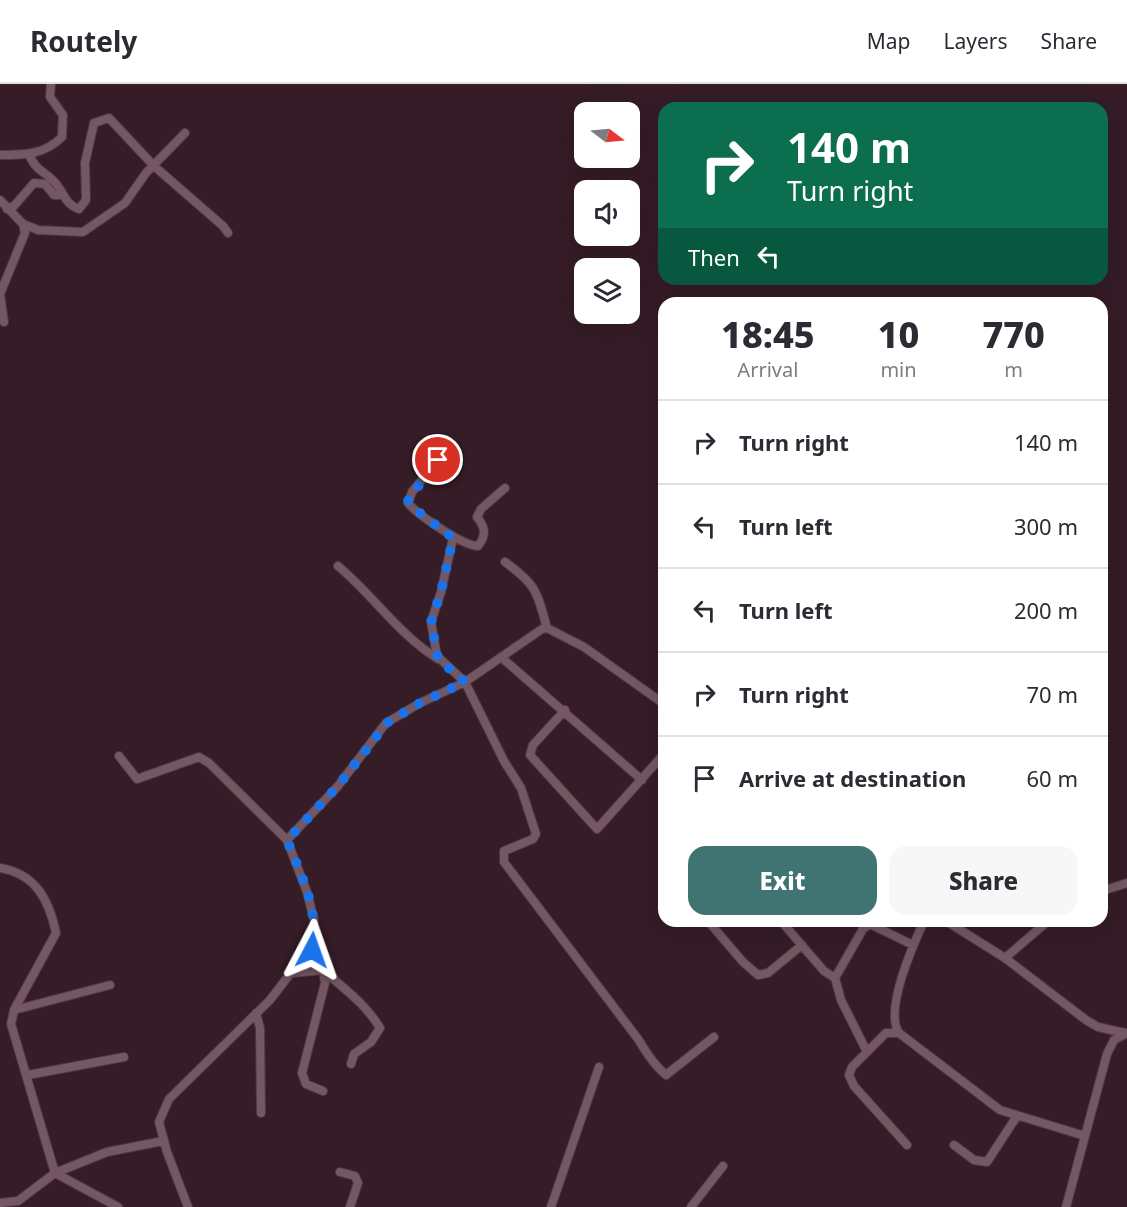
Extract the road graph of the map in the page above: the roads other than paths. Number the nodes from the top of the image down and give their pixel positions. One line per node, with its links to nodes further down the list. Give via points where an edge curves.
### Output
1 (51, 84): 3 (street, via 50,97 63,115 62,137 49,150)
2 (186, 132): 5 (street)
3 (28, 154): 4 (street); 6 (street, via 33,166 57,185)
4 (0, 155)
5 (154, 166): 6 (street, via 110,118 102,119 94,123 85,164 83,207 71,206); 9 (street, via 125,203 83,232 38,230); 10 (street)
6 (61, 195): 8 (street, via 54,195 45,184 34,183)
7 (0, 200): 8 (street)
8 (7, 209): 9 (street)
9 (23, 225): 11 (street, via 25,233 0,294)
10 (228, 233)
11 (4, 322)
12 (438, 460): 14 (street, via 412,492 408,503)
13 (505, 488): 14 (street, via 477,517 485,530 478,546)
14 (453, 538): 19 (street, via 431,622)
15 (505, 562): 17 (street, via 525,576 539,594)
16 (338, 566): 19 (street, via 408,636)
17 (547, 628): 18 (street); 21 (street, via 584,647)
18 (501, 657): 20 (street); 22 (street)
19 (438, 659): 20 (street)
20 (465, 682): 26 (street, via 387,723 338,786); 49 (street, via 521,788 536,834 504,851 504,862 656,1067 666,1075)
21 (658, 699)
22 (565, 710): 25 (street); 25 (street, via 533,745 530,755 594,827 601,827)
23 (119, 756): 26 (street, via 137,779 199,757 204,759)
24 (658, 761): 25 (street)
25 (642, 780)
26 (287, 840): 41 (street, via 308,892 315,934 311,954)
27 (0, 868): 44 (street, via 38,886 52,913 56,933)
28 (1127, 883): 29 (street)
29 (1108, 889)
30 (713, 927): 37 (street, via 758,975 768,973)
31 (786, 927): 37 (street)
32 (866, 927): 42 (street)
33 (876, 927): 38 (street)
34 (921, 927): 38 (street)
35 (956, 927): 39 (street)
36 (1041, 927): 39 (street)
37 (802, 945): 42 (street)
38 (913, 945): 47 (street, via 893,1019)
39 (1005, 958): 46 (street)
40 (323, 970): 41 (street); 53 (street, via 358,998 380,1028 371,1042 354,1054); 56 (street, via 325,983 302,1073 306,1084)
41 (290, 974): 45 (street)
42 (835, 978): 51 (street, via 841,1000)
43 (110, 986): 44 (street)
44 (14, 1010): 55 (street, via 11,1024)
45 (256, 1013): 57 (street, via 260,1028); 60 (street, via 169,1099 159,1122)
46 (1098, 1027): 48 (street); 50 (street)
47 (899, 1033): 51 (street, via 886,1033); 58 (street, via 988,1102)
48 (1126, 1033): 50 (street)
49 (714, 1037)
50 (1111, 1045): 59 (street)
51 (867, 1052): 61 (street, via 850,1071 849,1080)
52 (123, 1057): 55 (street)
53 (351, 1064)
54 (598, 1067): 70 (street)
55 (28, 1075): 65 (street)
56 (323, 1091)
57 (261, 1113)
58 (1017, 1116): 59 (street); 62 (street, via 987,1162 974,1160)
59 (1085, 1136): 72 (street)
60 (163, 1141): 65 (street, via 107,1152); 68 (street)
61 (908, 1145)
62 (954, 1145)
63 (723, 1166): 71 (street)
64 (340, 1172): 69 (street, via 355,1176 358,1183)
65 (55, 1173): 66 (street, via 18,1201); 67 (street)
66 (0, 1203)
67 (118, 1207)
68 (188, 1207)
69 (350, 1207)
70 (551, 1207)
71 (691, 1207)
72 (1066, 1207)

